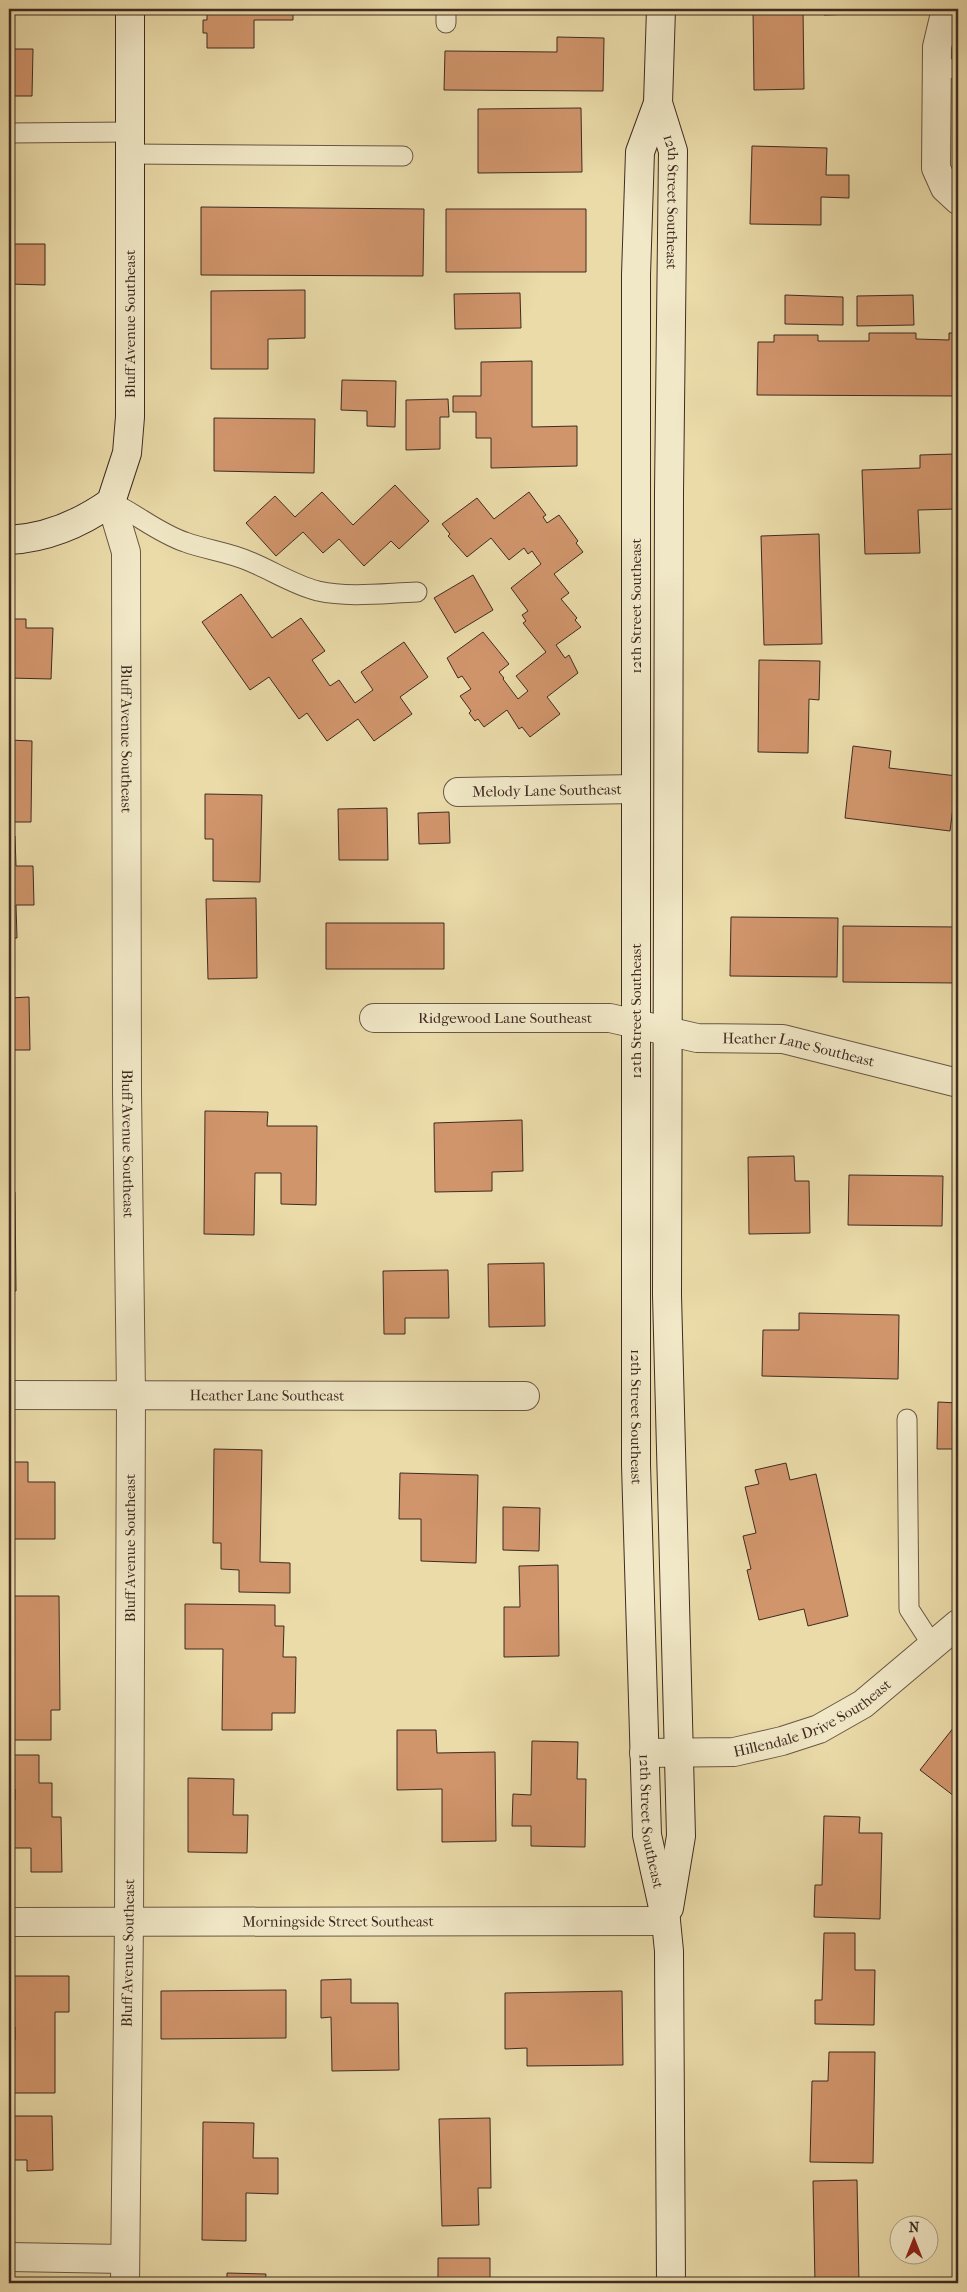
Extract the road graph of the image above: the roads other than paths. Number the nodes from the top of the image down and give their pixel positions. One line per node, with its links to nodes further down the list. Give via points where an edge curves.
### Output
1 (130, 9): 7 (street, Bluff Avenue Southeast)
2 (661, 9): 5 (street, 12th Street Southeast)
3 (946, 9): 4 (street, via 937,47)
4 (948, 69): 9 (street, via 936,168 945,188)
5 (658, 103): 13 (street, 12th Street Southeast, via 640,152 636,265); 17 (street, 12th Street Southeast, via 673,151)
6 (9, 133): 7 (lane)
7 (130, 143): 8 (lane); 10 (street, Bluff Avenue Southeast, via 130,417 127,453)
8 (403, 156)
9 (958, 200)
10 (111, 502): 11 (street, via 49,535); 12 (lane, via 185,542 250,561 284,579 318,590 359,594); 19 (street, Bluff Avenue Southeast, via 126,552)
11 (9, 540)
12 (417, 592)
13 (636, 789): 14 (street, Melody Lane Southeast); 16 (street, 12th Street Southeast)
14 (458, 792)
15 (374, 1018): 16 (street, Ridgewood Lane Southeast, via 610,1018)
16 (636, 1023): 17 (street, Heather Lane Southeast); 25 (street, 12th Street Southeast, via 636,1465)
17 (668, 1031): 18 (street, Heather Lane Southeast, via 697,1038 783,1039); 26 (street, 12th Street Southeast, via 667,1295)
18 (958, 1082)
19 (131, 1394): 20 (street, Heather Lane Southeast); 21 (street, Heather Lane Southeast); 27 (street, Bluff Avenue Southeast)
20 (9, 1395)
21 (525, 1396)
22 (907, 1419): 24 (lane, via 909,1609)
23 (958, 1624): 24 (street, Hillendale Drive Southeast)
24 (933, 1646): 26 (street, Hillendale Drive Southeast, via 863,1704 819,1729 782,1742 734,1752)
25 (644, 1753): 26 (street, Hillendale Drive Southeast); 28 (street, 12th Street Southeast, via 647,1835)
26 (678, 1753): 28 (street, 12th Street Southeast, via 681,1836)
27 (129, 1921): 28 (street, Morningside Street Southeast); 29 (street, Morningside Street Southeast); 31 (street, Bluff Avenue Southeast)
28 (666, 1921): 32 (street, 12th Street Southeast)
29 (9, 1922)
30 (9, 2257): 31 (street)
31 (124, 2271)
32 (671, 2283)

